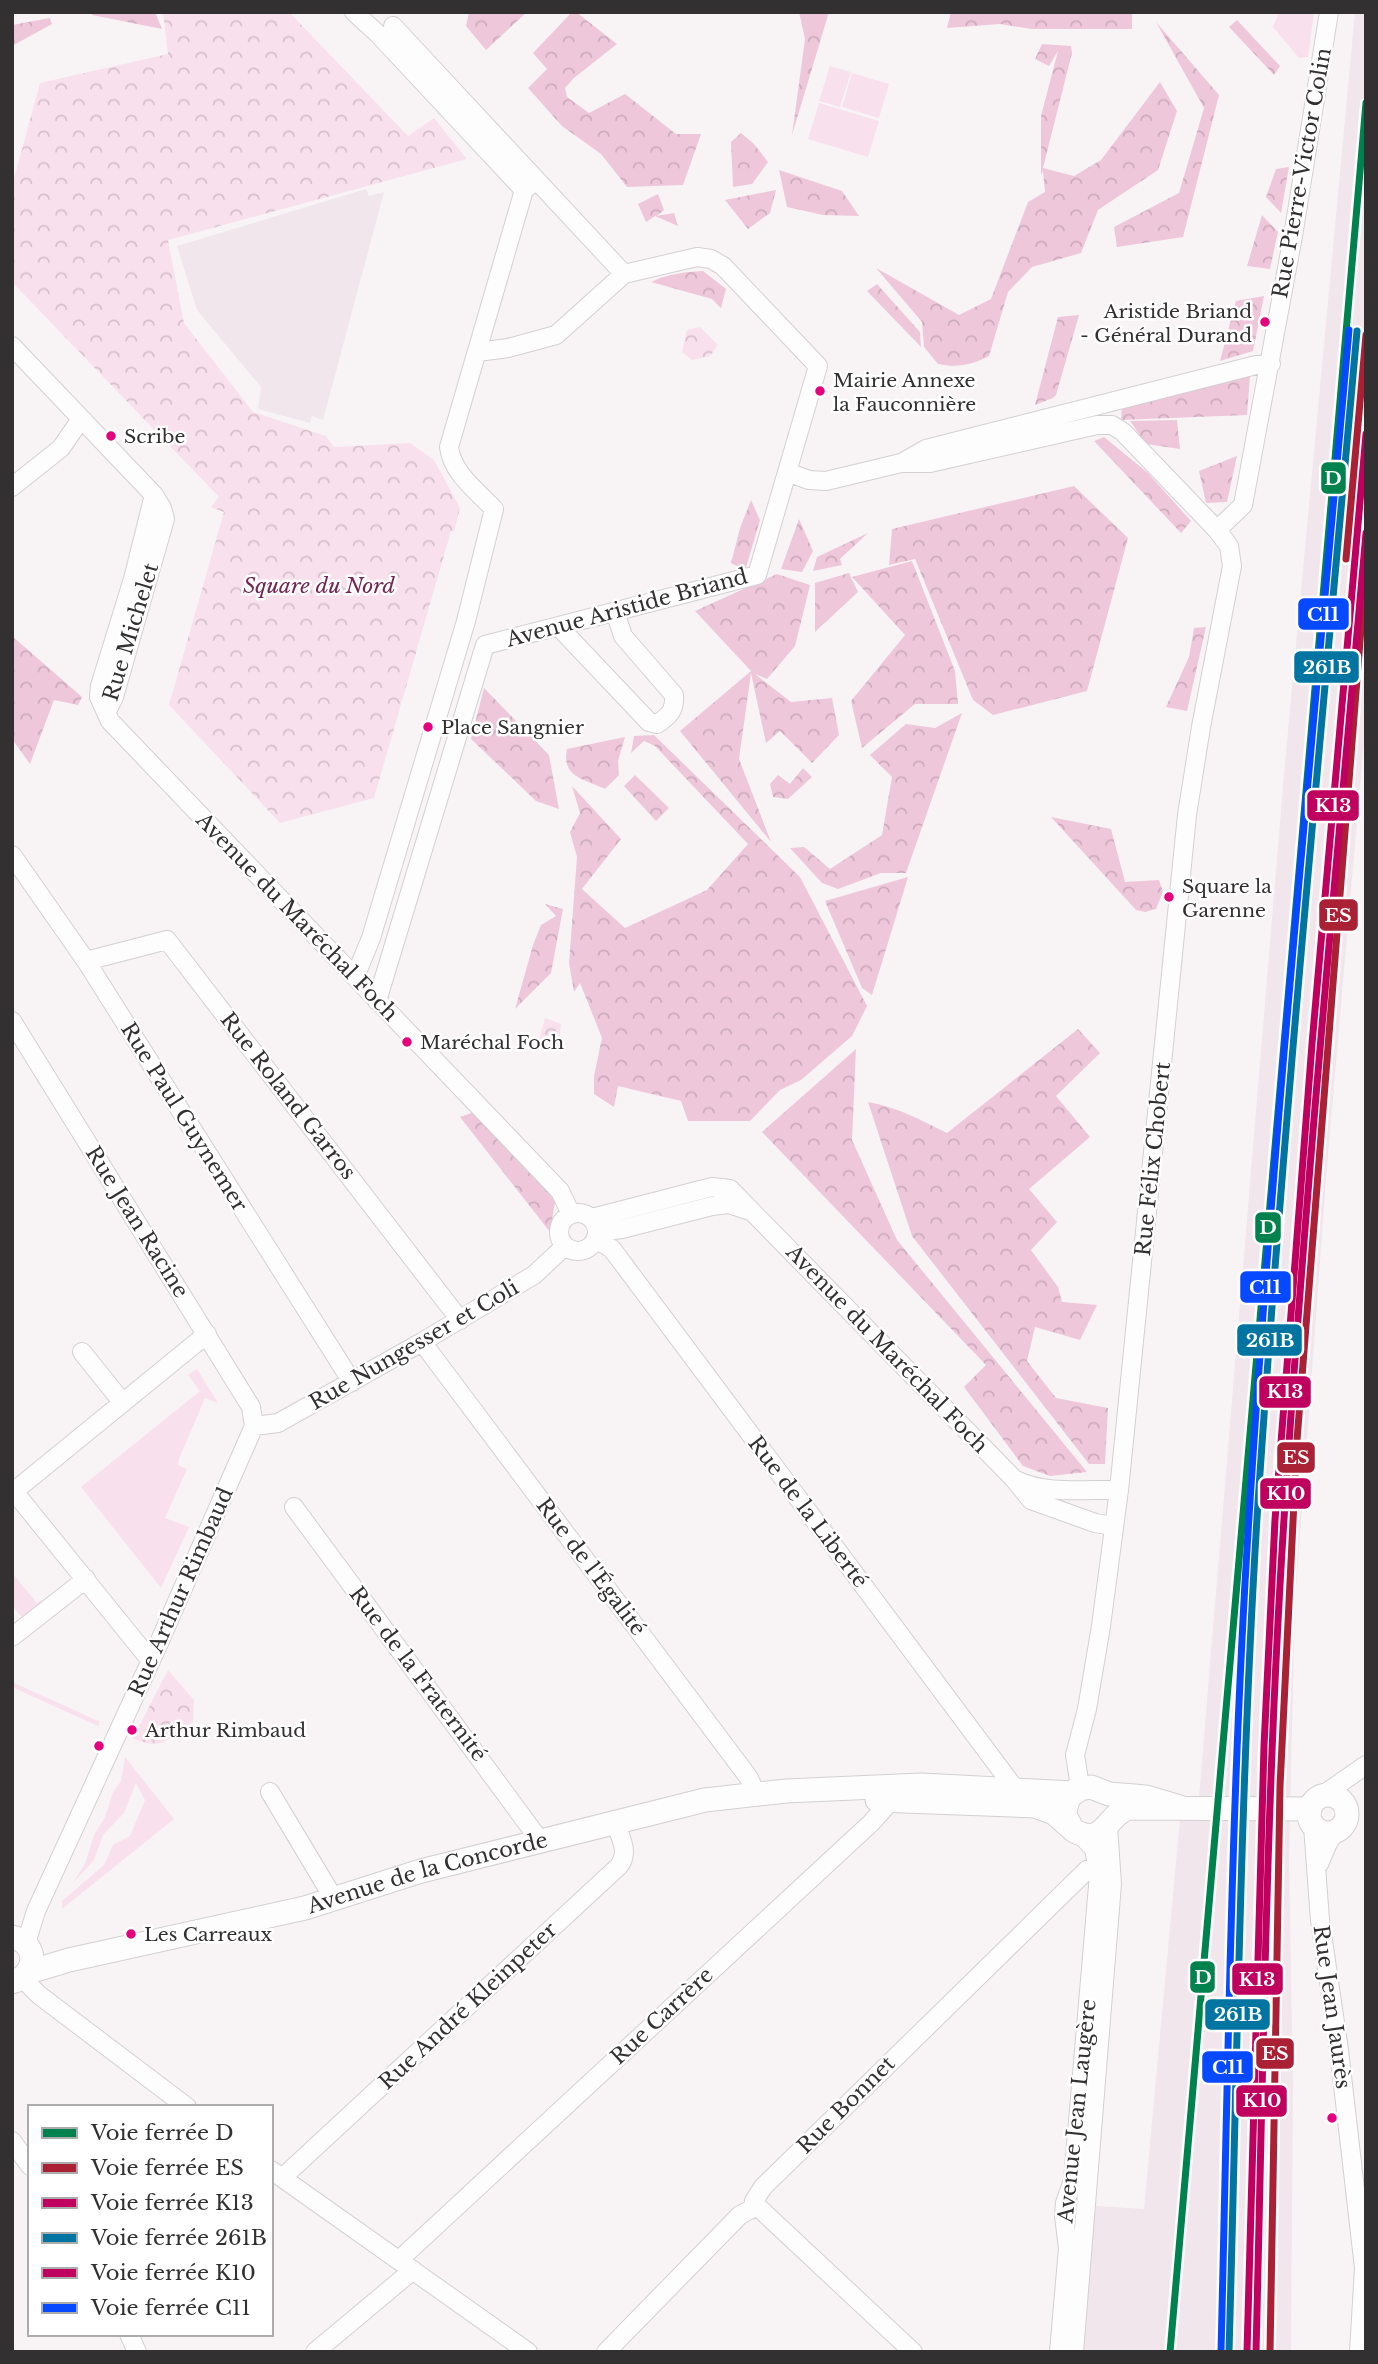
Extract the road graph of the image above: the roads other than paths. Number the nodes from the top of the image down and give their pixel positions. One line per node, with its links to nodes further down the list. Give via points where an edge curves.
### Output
1 (354, 12): 3 (street)
2 (1329, 12): 8 (street, Rue Pierre-Victor Colin)
3 (389, 25): 4 (street)
4 (529, 186): 5 (street); 7 (street)
5 (624, 274): 7 (street, via 556,335); 13 (street, via 697,257 710,259 723,266 818,366)
6 (12, 346): 10 (street, Rue Michelet)
7 (478, 352): 17 (street, via 449,447 460,473 494,509)
8 (1270, 364): 9 (street); 15 (street, Rue Pierre-Victor Colin, via 1243,505)
9 (1108, 403): 11 (street); 12 (street, via 926,449)
10 (82, 419): 14 (street, via 61,448); 20 (street, Rue Michelet, via 154,495 164,519)
11 (1112, 425): 12 (street, via 930,463); 15 (street)
12 (901, 463): 13 (street, via 826,481)
13 (787, 472): 16 (street, Avenue Aristide Briand, via 757,575)
14 (12, 487)
15 (1217, 530): 37 (street, Rue Félix Chobert, via 1229,546 1232,566 1187,815)
16 (615, 612): 18 (street, Avenue Aristide Briand); 18 (street, via 623,636 674,695 669,716 657,724 649,722)
17 (466, 621): 19 (street); 23 (street)
18 (558, 626): 19 (street, Avenue Aristide Briand)
19 (485, 645): 24 (street)
20 (106, 713): 23 (street, Avenue du Maréchal Foch, via 119,732)
21 (12, 855): 22 (street, Rue Paul Guynemer)
22 (86, 961): 29 (street, Rue Roland Garros, via 167,940); 33 (street, Rue Paul Guynemer)
23 (355, 978): 24 (street, Avenue du Maréchal Foch)
24 (377, 1001): 26 (street, Avenue du Maréchal Foch, via 560,1191)
25 (12, 1021): 30 (street, Rue Jean Racine)
26 (571, 1214): 27 (street, via 578,1213); 28 (street, via 560,1225)
27 (595, 1230): 28 (street, via 592,1245 579,1251); 36 (street, Avenue du Maréchal Foch, via 622,1229 712,1206 746,1207); 46 (street, Rue de la Liberté)
28 (565, 1246): 29 (street, Rue Nungesser et Coli, via 534,1275)
29 (460, 1320): 31 (street, Rue Nungesser et Coli)
30 (207, 1334): 34 (street); 35 (street, Rue Jean Racine, via 251,1406)
31 (422, 1342): 33 (street, Rue Nungesser et Coli); 50 (street, Rue de l'Égalité, via 749,1778)
32 (82, 1352): 34 (street)
33 (352, 1382): 35 (street, Rue Nungesser et Coli, via 278,1423)
34 (123, 1403): 38 (street)
35 (254, 1426): 43 (street, Rue Arthur Rimbaud)
36 (1014, 1479): 37 (street, Avenue du Maréchal Foch, via 1048,1489); 40 (street, Avenue du Maréchal Foch, via 1031,1500)
37 (1119, 1490): 40 (street, Rue Félix Chobert)
38 (13, 1491): 41 (street)
39 (294, 1507): 59 (street, Rue de la Fraternité)
40 (1113, 1526): 48 (street, Rue Félix Chobert, via 1101,1626 1075,1755 1079,1780)
41 (86, 1579): 42 (street); 43 (street)
42 (12, 1637)
43 (150, 1661): 63 (street, Rue Arthur Rimbaud)
44 (1359, 1769): 53 (street)
45 (930, 1786): 46 (main road, Avenue de la Concorde); 47 (main road, Avenue de la Concorde); 51 (street, via 921,1792 899,1793)
46 (1016, 1790): 48 (main road, Avenue de la Concorde)
47 (786, 1791): 50 (main road, Avenue de la Concorde); 51 (main road, Avenue de la Concorde)
48 (1087, 1791): 52 (main road, Avenue de la Concorde, via 1146,1797); 56 (main road, via 1112,1805); 58 (main road, via 1065,1808 1066,1820)
49 (270, 1793): 62 (street)
50 (756, 1794): 55 (main road, Avenue de la Concorde, via 705,1800)
51 (890, 1800): 58 (main road, Avenue de la Concorde, via 1035,1806 1055,1813); 71 (street, Rue Carrère)
52 (1180, 1807): 53 (main road); 56 (main road, via 1123,1809)
53 (1326, 1807): 57 (main road, via 1348,1813); 61 (street, Rue Jean Jaurès)
54 (1366, 1819): 57 (main road)
55 (615, 1822): 59 (main road, Avenue de la Concorde); 69 (street, Rue André Kleinpeter, via 625,1852 619,1866)
56 (1110, 1822): 58 (main road, via 1097,1834); 79 (street, Avenue Jean Laugère, via 1112,1884)
57 (1340, 1829): 61 (street, Rue Jean Jaurès, via 1325,1847)
58 (1075, 1830): 60 (street, Avenue Jean Laugère, via 1094,1849)
59 (541, 1842): 62 (main road, Avenue de la Concorde, via 421,1871)
60 (1098, 1866): 70 (street, Rue Bonnet, via 1087,1870 763,2186 754,2201); 78 (street, Avenue Jean Laugère, via 1073,2180 1065,2203 1068,2248)
61 (1317, 1871): 80 (street, Rue Jean Jaurès, via 1364,2268)
62 (334, 1899): 64 (main road, Avenue de la Concorde)
63 (20, 1940): 64 (main road, Avenue de la Concorde, via 43,1958); 65 (main road, via 33,1958)
64 (69, 1961): 65 (main road, Avenue de la Concorde)
65 (23, 1976): 66 (street, via 39,1995)
66 (184, 2105)
67 (12, 2141): 68 (street)
68 (28, 2163)
69 (277, 2174): 71 (street)
70 (757, 2206): 76 (street, Rue Bonnet, via 740,2215); 77 (street)
71 (406, 2265): 74 (street, Rue Carrère); 75 (street)
72 (130, 2336): 73 (street)
73 (137, 2352)
74 (316, 2352)
75 (528, 2352)
76 (606, 2352)
77 (913, 2352)
78 (1059, 2352)
79 (1074, 2352)
80 (1359, 2352)

